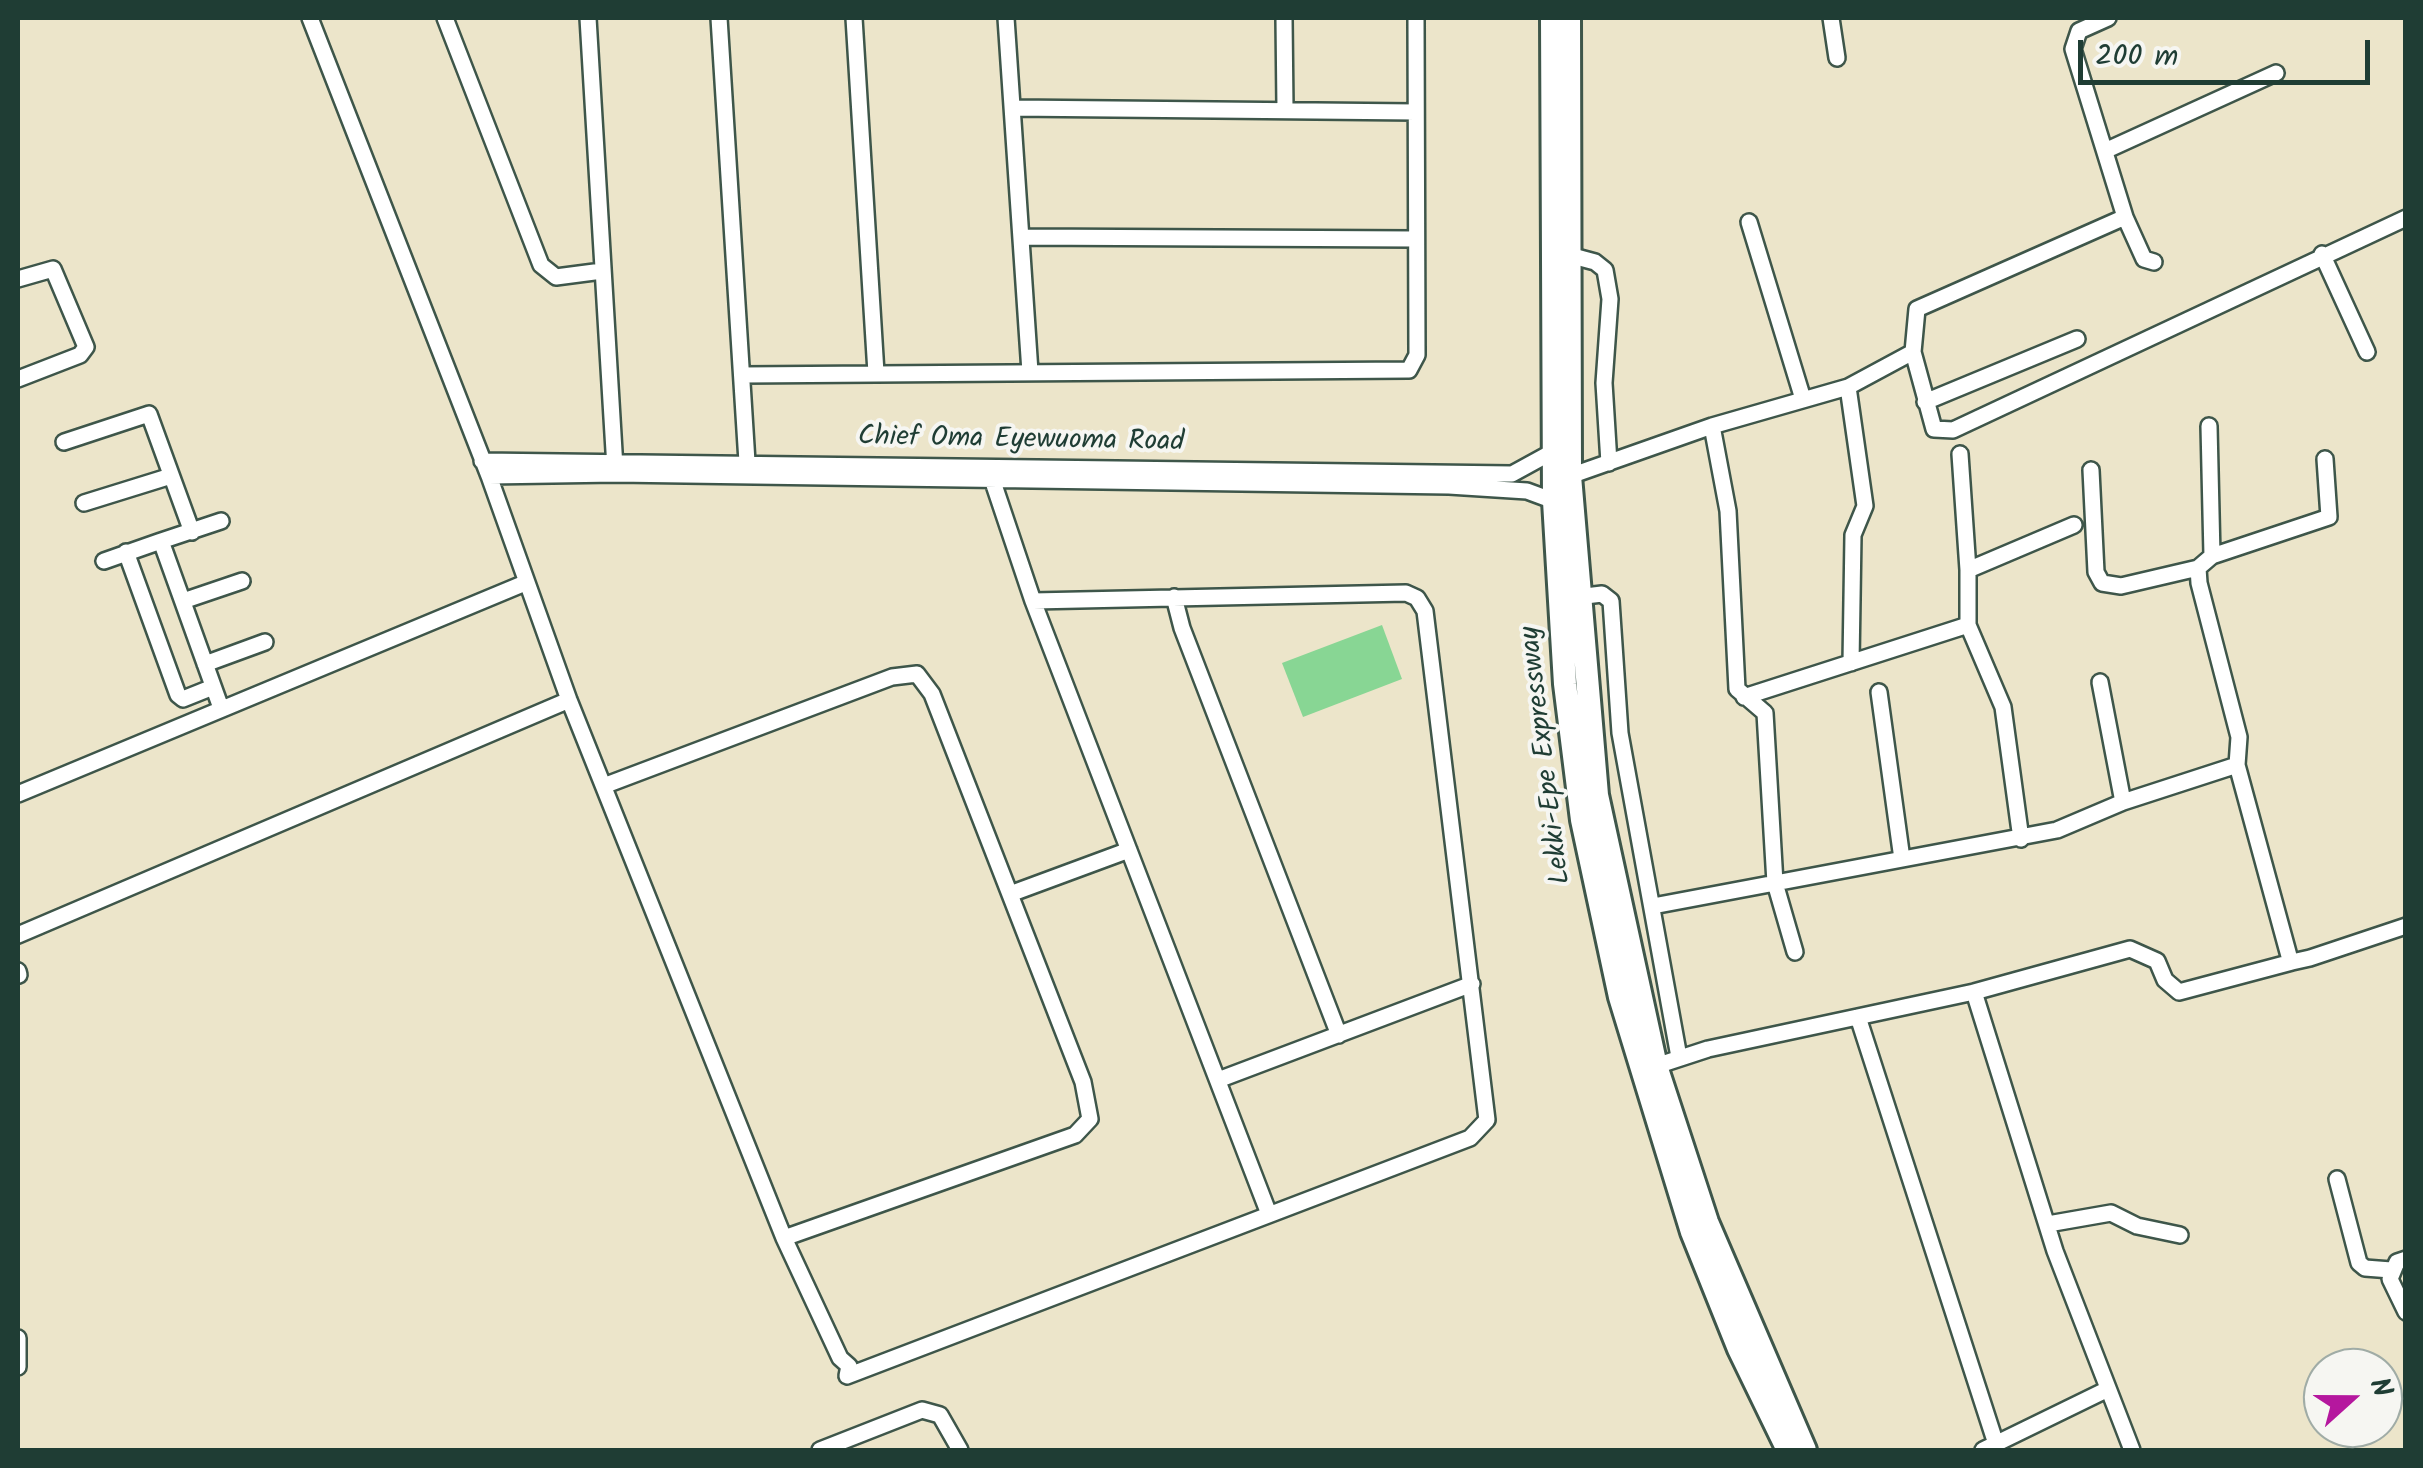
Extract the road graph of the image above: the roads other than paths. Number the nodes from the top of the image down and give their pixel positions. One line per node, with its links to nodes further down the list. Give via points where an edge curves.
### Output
1 (310, 18): 51 (street)
2 (444, 18): 28 (street, via 541,265 556,277)
3 (588, 18): 28 (street)
4 (719, 18): 35 (street)
5 (854, 18): 34 (street)
6 (1006, 18): 16 (street)
7 (1284, 18): 17 (street)
8 (1416, 18): 18 (street)
9 (1552, 18): 14 (highway, Lekki-Epe Expressway)
10 (1569, 18): 14 (highway, Lekki-Epe Expressway)
11 (1831, 18): 13 (street)
12 (2108, 18): 19 (street, via 2079,32 2073,49)
13 (1837, 58)
14 (1561, 61): 26 (highway, Lekki-Epe Expressway); 45 (highway, Lekki-Epe Expressway)
15 (2276, 73): 19 (street)
16 (1013, 108): 17 (street); 23 (street)
17 (1285, 109): 18 (street)
18 (1416, 112): 24 (street)
19 (2107, 150): 20 (street)
20 (2125, 217): 27 (street, via 2144,259); 31 (street, via 1917,309)
21 (2406, 218): 25 (street)
22 (1749, 222): 40 (street)
23 (1022, 237): 24 (street); 33 (street)
24 (1415, 240): 33 (street, via 1417,355 1409,370)
25 (2322, 254): 32 (street); 41 (street, via 1952,430 1934,429)
26 (1569, 255): 37 (street, via 1605,270 1610,299); 38 (highway, Lekki-Epe Expressway)
27 (2154, 262)
28 (602, 271): 50 (street)
29 (18, 280): 36 (street, via 53,269 86,347 80,356)
30 (2076, 339): 41 (street)
31 (1913, 352): 39 (street); 41 (street)
32 (2367, 352)
33 (1030, 372): 34 (street)
34 (876, 373): 35 (street)
35 (743, 376): 48 (street)
36 (18, 379)
37 (1604, 383): 38 (street); 49 (street)
38 (1568, 384): 55 (highway, Lekki-Epe Expressway)
39 (1848, 387): 40 (street); 75 (street, via 1865,506 1853,535)
40 (1804, 399): 42 (street)
41 (1925, 402)
42 (1712, 426): 49 (street); 80 (street, via 1730,528 1737,689)
43 (2210, 426): 63 (street)
44 (64, 442): 54 (street, via 149,414)
45 (1554, 451): 53 (street, Chief Oma Eyewuoma Road, via 1512,474); 56 (highway, Lekki-Epe Expressway)
46 (1960, 454): 66 (street)
47 (2325, 459): 63 (street, via 2329,518)
48 (746, 462): 50 (street, Chief Oma Eyewuoma Road); 53 (street, Chief Oma Eyewuoma Road)
49 (1608, 464): 55 (street)
50 (615, 467): 51 (street, Chief Oma Eyewuoma Road); 53 (street, Chief Oma Eyewuoma Road)
51 (485, 468): 68 (street)
52 (2091, 470): 65 (street, via 2102,583 2121,586)
53 (989, 473): 56 (street, Chief Oma Eyewuoma Road, via 1449,486 1527,491); 72 (street)
54 (172, 476): 57 (street); 60 (street)
55 (1570, 476): 69 (highway, Lekki-Epe Expressway)
56 (1554, 502): 120 (highway, Lekki-Epe Expressway, via 1565,684 1582,820 1620,997 1692,1232)
57 (84, 504)
58 (221, 521): 60 (street)
59 (2074, 525): 66 (street)
60 (192, 532): 61 (street)
61 (161, 541): 62 (street); 71 (street)
62 (126, 552): 64 (street); 78 (street, via 178,695)
63 (2212, 556): 65 (street)
64 (104, 561)
65 (2198, 568): 83 (street, via 2239,737)
66 (1968, 570): 73 (street)
67 (242, 582): 71 (street)
68 (525, 583): 81 (street); 82 (street)
69 (1577, 596): 92 (street, via 1602,594 1611,601 1620,733); 100 (highway, Lekki-Epe Expressway, via 1597,794)
70 (1174, 597): 72 (street); 97 (street, via 1417,598 1425,611); 102 (street)
71 (183, 601): 76 (street)
72 (1032, 601): 88 (street)
73 (1968, 625): 75 (street); 87 (street, via 2003,707)
74 (265, 642): 76 (street)
75 (1851, 663): 80 (street)
76 (205, 664): 78 (street)
77 (2100, 682): 86 (street)
78 (212, 688): 82 (street)
79 (1878, 692): 89 (street)
80 (1744, 697): 90 (street, via 1765,713)
81 (569, 700): 84 (street); 94 (street)
82 (221, 708): 85 (street)
83 (2237, 765): 86 (street); 96 (street)
84 (606, 786): 91 (street, via 892,677 916,674 932,694); 110 (street)
85 (18, 794)
86 (2123, 802): 87 (street)
87 (2021, 839): 89 (street)
88 (1130, 850): 91 (street); 105 (street)
89 (1902, 860): 90 (street)
90 (1775, 883): 92 (street); 95 (street)
91 (1010, 894): 110 (street, via 1083,1082 1089,1105 1084,1128)
92 (1653, 906): 99 (street)
93 (2406, 926): 96 (street)
94 (18, 935)
95 (1795, 952)
96 (2292, 962): 98 (street, via 2179,992 2157,960 2130,949)
97 (1472, 984): 102 (street); 107 (street, via 1487,1120 1481,1131)
98 (1974, 992): 101 (street); 108 (street)
99 (1669, 1006): 100 (street); 103 (street)
100 (1644, 1011): 104 (highway, Lekki-Epe Expressway)
101 (1858, 1017): 103 (street); 117 (street)
102 (1340, 1035): 105 (street)
103 (1679, 1057): 104 (street)
104 (1656, 1066): 121 (highway, Lekki-Epe Expressway, via 1707,1222)
105 (1218, 1080): 107 (street)
106 (2337, 1179): 112 (street, via 2359,1263)
107 (1269, 1214): 110 (street, via 847,1376 849,1366)
108 (2048, 1224): 109 (street, via 2111,1213); 116 (street)
109 (2180, 1235)
110 (784, 1238)
111 (2406, 1259): 112 (street)
112 (2392, 1270): 113 (street)
113 (2406, 1312)
114 (18, 1338): 115 (street)
115 (18, 1367)
116 (2106, 1390): 117 (street); 122 (street)
117 (1990, 1448)
118 (820, 1450): 119 (street, via 922,1410 940,1415)
119 (960, 1450)
120 (1788, 1450)
121 (1805, 1450)
122 (2132, 1450)

